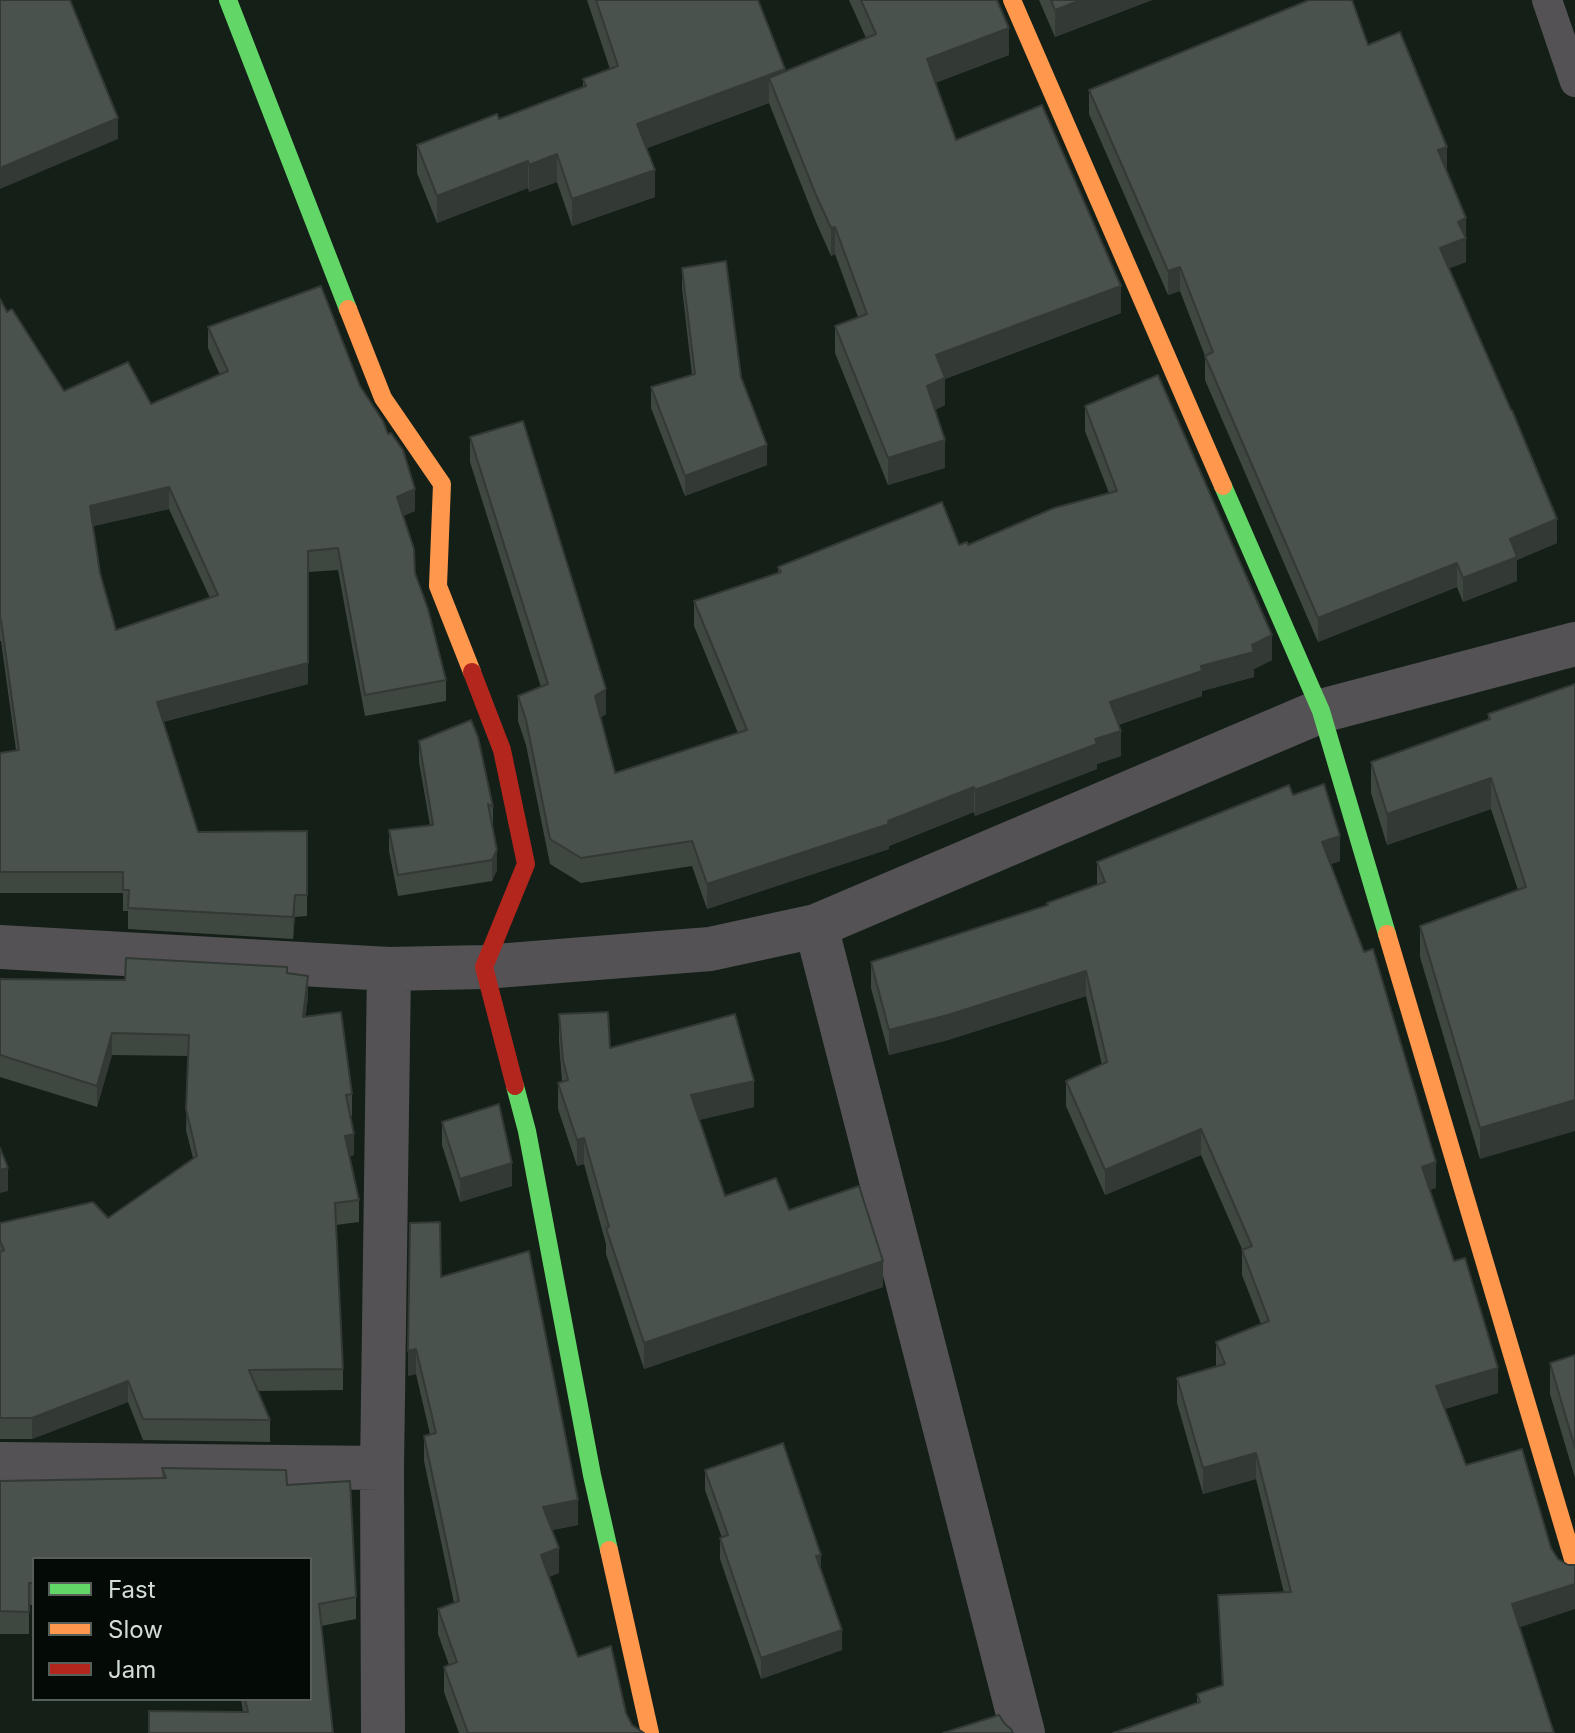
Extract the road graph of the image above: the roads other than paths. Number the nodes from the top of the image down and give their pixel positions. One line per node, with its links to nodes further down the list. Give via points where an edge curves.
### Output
1 (228, 0): 9 (street, via 383,398 442,484 438,586 502,750 526,864)
2 (1012, 0): 6 (street)
3 (1547, 0): 4 (lane)
4 (1575, 82)
5 (1575, 644): 6 (street)
6 (1321, 711): 7 (street); 13 (street)
7 (816, 926): 9 (street, via 710,949); 16 (street)
8 (0, 947): 10 (street)
9 (484, 967): 10 (street); 15 (street, via 527,1131 592,1475)
10 (389, 969): 12 (street)
11 (0, 1464): 12 (street)
12 (382, 1468): 14 (street)
13 (1575, 1566)
14 (383, 1733)
15 (650, 1733)
16 (1023, 1733)

